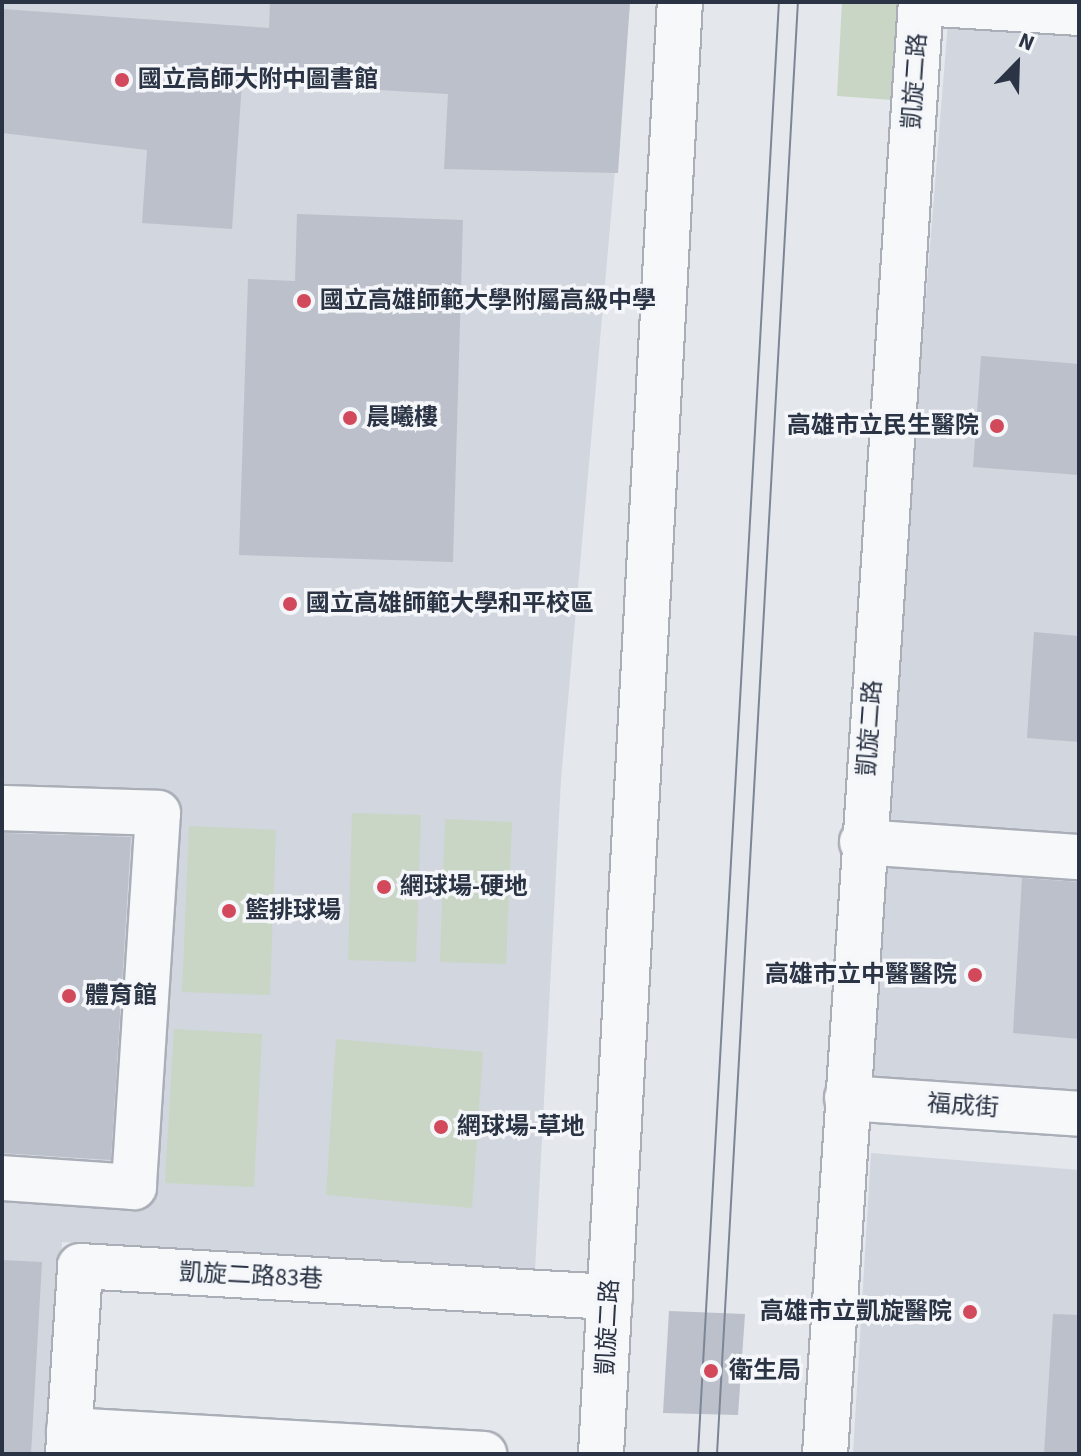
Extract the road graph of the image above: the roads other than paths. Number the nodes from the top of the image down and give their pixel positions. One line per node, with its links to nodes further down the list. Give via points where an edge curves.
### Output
1 (680, 2): 10 (street, 凱旋二路)
2 (921, 2): 3 (street); 5 (street, 凱旋二路)
3 (1079, 13)
4 (2, 808): 9 (street, via 158,813 134,1187)
5 (862, 842): 6 (street); 7 (street, 凱旋二路)
6 (1079, 857)
7 (847, 1098): 8 (street, 福成街); 14 (street, 凱旋二路)
8 (1079, 1114)
9 (2, 1178)
10 (610, 1297): 11 (street, 凱旋二路83巷, via 80,1266); 13 (street, 凱旋二路)
11 (68, 1442): 12 (street)
12 (484, 1454)
13 (601, 1454)
14 (825, 1454)

